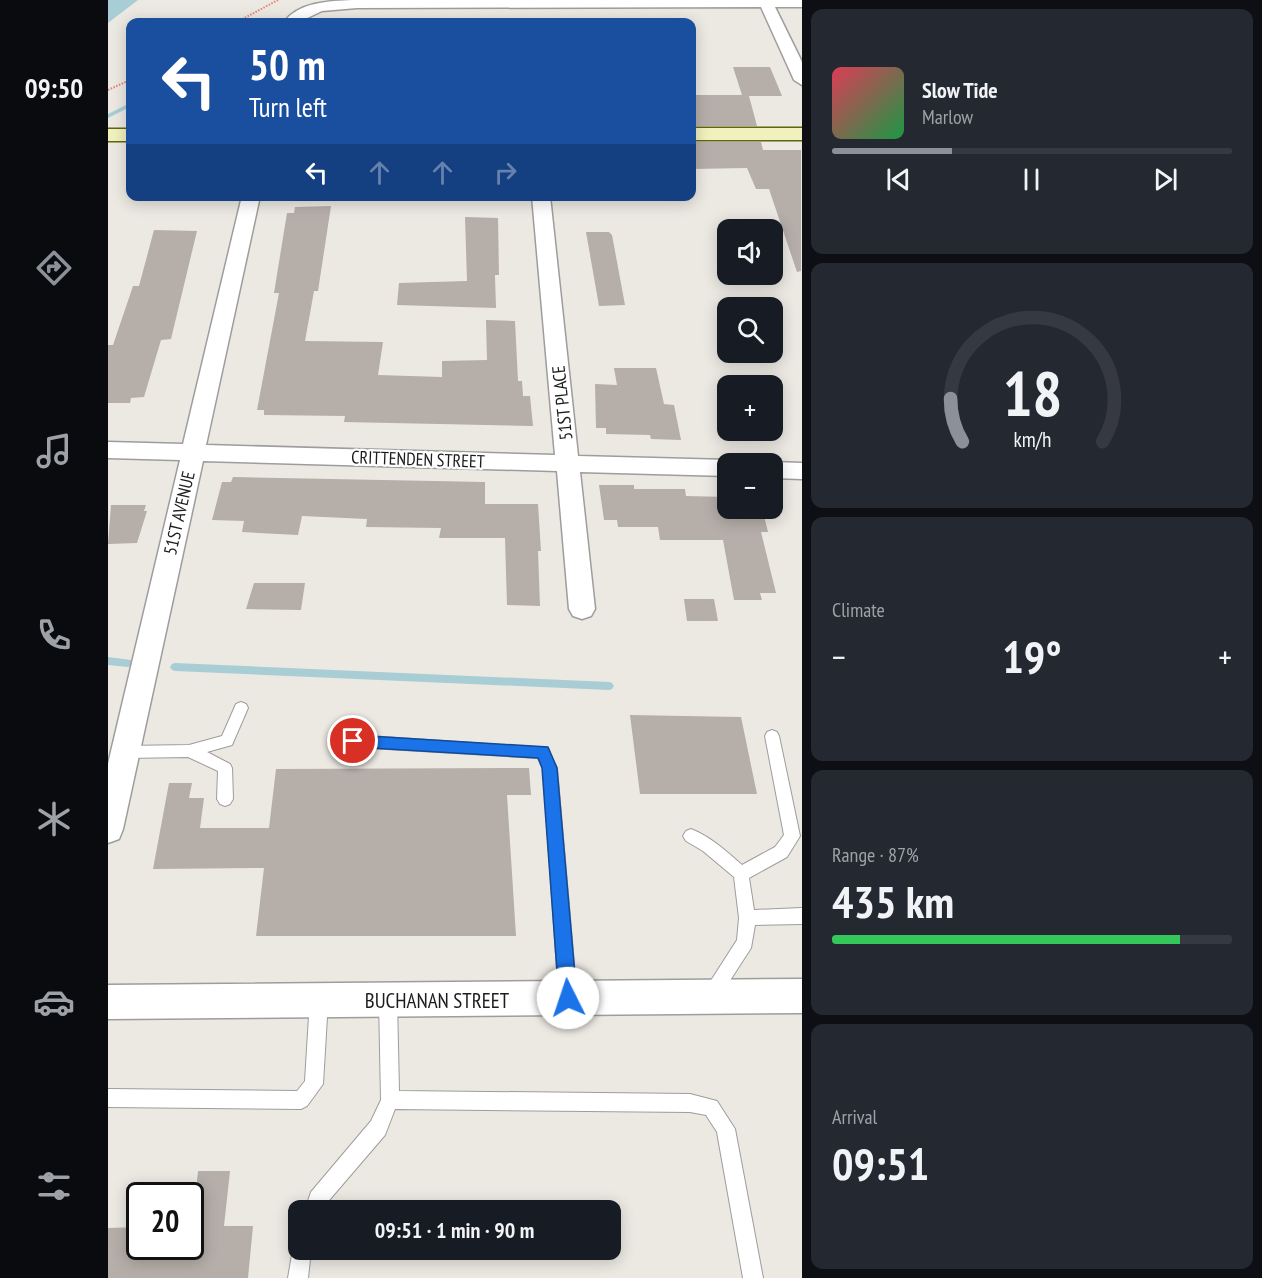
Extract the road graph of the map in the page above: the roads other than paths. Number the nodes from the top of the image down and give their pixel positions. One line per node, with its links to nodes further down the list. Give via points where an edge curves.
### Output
1 (766, 1): 2 (street); 3 (street, via 349,4 315,8); 4 (street)
2 (801, 3)
3 (296, 18)
4 (801, 80)
5 (696, 134): 6 (street)
6 (801, 134)
7 (108, 135): 8 (street)
8 (126, 135)
9 (250, 201): 12 (street, 51ST AVENUE)
10 (542, 201): 13 (street, 51ST PLACE)
11 (108, 450): 12 (street, CRITTENDEN STREET)
12 (193, 452): 13 (street, CRITTENDEN STREET); 22 (street, 51ST AVENUE)
13 (567, 463): 14 (street, CRITTENDEN STREET); 17 (street, 51ST PLACE)
14 (717, 468)
15 (783, 470): 16 (street)
16 (801, 471)
17 (582, 609)
18 (241, 708): 21 (lane, via 227,741)
19 (772, 736): 26 (lane, via 792,836 781,852)
20 (353, 741): 30 (lane, via 543,752 550,768)
21 (189, 751): 22 (lane); 23 (lane, via 225,768)
22 (118, 765): 24 (street, 51ST AVENUE)
23 (225, 799)
24 (108, 829)
25 (691, 836): 26 (lane, via 710,846)
26 (741, 873): 28 (lane)
27 (801, 916): 28 (lane)
28 (747, 918): 31 (lane, via 746,942)
29 (801, 996): 31 (street, BUCHANAN STREET)
30 (568, 998): 31 (street, BUCHANAN STREET); 33 (street, BUCHANAN STREET)
31 (709, 998)
32 (319, 1000): 33 (street, BUCHANAN STREET); 34 (street, BUCHANAN STREET); 35 (lane, via 314,1084 301,1100)
33 (388, 1000): 36 (lane)
34 (108, 1002)
35 (108, 1098)
36 (390, 1100): 37 (lane, via 378,1128); 40 (lane, via 690,1102 711,1107 726,1129)
37 (318, 1200)
38 (301, 1260): 39 (lane)
39 (298, 1278)
40 (753, 1278)

